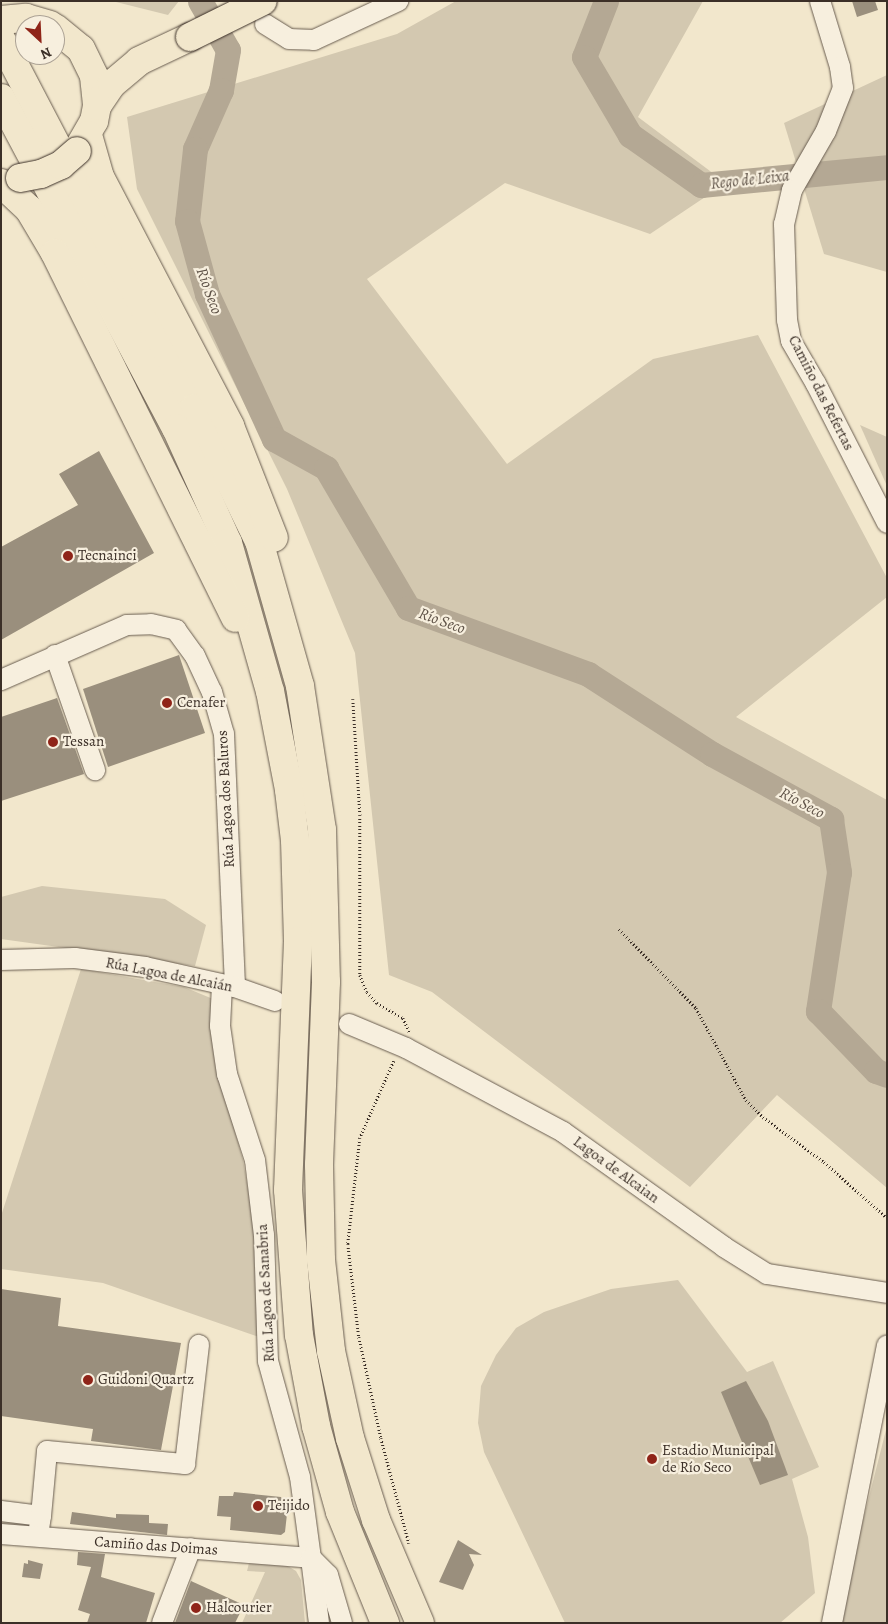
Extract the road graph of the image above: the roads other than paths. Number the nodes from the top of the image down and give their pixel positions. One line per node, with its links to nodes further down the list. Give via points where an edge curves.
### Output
1 (35, 1): 5 (highway)
2 (398, 1): 4 (street, via 314,40 289,39)
3 (820, 1): 14 (street, Camiño das Refertas, via 843,88 826,131 792,190 784,224 787,320 791,341)
4 (264, 13): 9 (highway, bridge, via 190,37)
5 (44, 15)
6 (5, 26): 17 (highway, via 259,541)
7 (65, 36): 8 (highway)
8 (80, 49): 9 (highway, via 106,59); 11 (highway, via 94,76)
9 (139, 61): 11 (highway, via 112,84)
10 (1, 98): 18 (highway, via 176,428 228,543)
11 (97, 106): 12 (highway)
12 (83, 143): 13 (highway, bridge, via 48,171); 17 (highway, via 230,426 254,480 291,597)
13 (8, 179): 18 (highway, via 55,252)
14 (887, 523)
15 (55, 655): 16 (street, Rúa Lagoa dos Baluros); 19 (street); 21 (street, Rúa Lagoa dos Baluros, via 127,625 151,624 176,630 195,656 212,692 224,734)
16 (1, 680)
17 (300, 686): 37 (highway, via 322,830 326,982 319,1174 321,1260 331,1351 350,1438 376,1520)
18 (270, 691): 36 (highway, via 295,840 298,941 288,1190 299,1335 316,1426 340,1512)
19 (96, 770)
20 (1, 960): 21 (street, Rúa Lagoa de Alcaián, via 75,958 145,967)
21 (228, 986): 22 (street, Rúa Lagoa de Alcaián); 32 (street, Rúa Lagoa de Sanabria, via 220,1026 227,1074 255,1160 262,1216 268,1361 300,1477)
22 (275, 1001)
23 (349, 1024): 24 (street, Lagoa de Alcaian, via 404,1047 563,1132 767,1274)
24 (887, 1293)
25 (199, 1345): 28 (street, via 185,1464 47,1451)
26 (887, 1345): 38 (street)
27 (1, 1511): 28 (street)
28 (40, 1516): 30 (street)
29 (1, 1534): 30 (street, Camiño das Doimas)
30 (38, 1537): 31 (street, Camiño das Doimas)
31 (191, 1548): 32 (street, Camiño das Doimas); 33 (street)
32 (311, 1558): 34 (street, Rúa Lagoa de Sanabria); 35 (street, via 328,1575)
33 (162, 1623)
34 (319, 1623)
35 (342, 1623)
36 (385, 1623)
37 (420, 1623)
38 (832, 1623)

